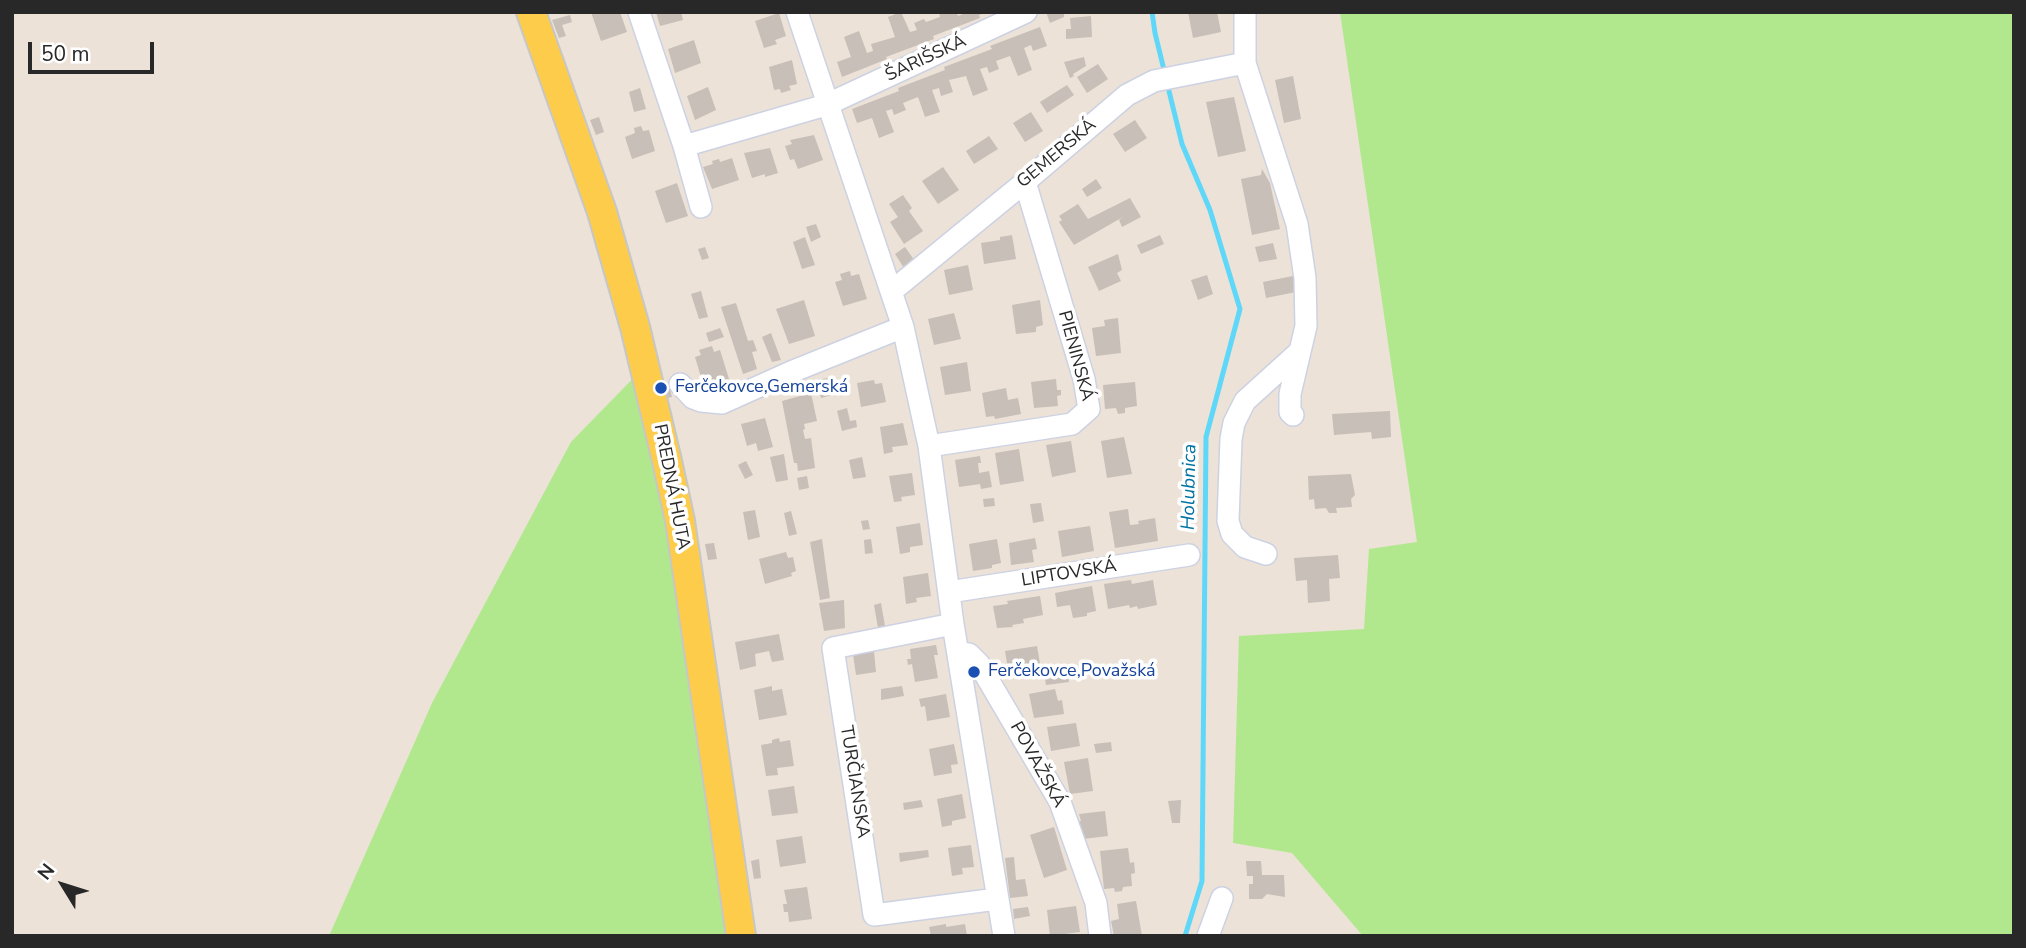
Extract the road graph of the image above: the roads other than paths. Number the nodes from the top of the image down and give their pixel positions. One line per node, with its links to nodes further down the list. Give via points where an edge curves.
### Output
1 (531, 12): 26 (main road, PREDNÁ HUTA, via 602,212 665,453 680,521)
2 (639, 12): 8 (street)
3 (797, 12): 7 (street)
4 (1026, 12): 7 (street, ŠARIŠSKÁ)
5 (1245, 12): 6 (street)
6 (1245, 63): 9 (street, GEMERSKÁ, via 1154,81 1127,95); 13 (street, via 1297,224 1308,311)
7 (827, 105): 8 (street, ŠARIŠSKÁ); 11 (street)
8 (684, 146): 10 (street)
9 (1025, 182): 11 (street, GEMERSKÁ); 16 (street, PIENINSKÁ, via 1089,409 1072,424)
10 (701, 207)
11 (892, 291): 12 (street)
12 (903, 327): 14 (street, via 722,403 693,398); 16 (street)
13 (1298, 353): 15 (street, via 1290,394); 17 (street, via 1245,401 1231,439 1228,521 1232,534 1245,547)
14 (680, 383)
15 (1293, 415)
16 (929, 446): 19 (street)
17 (1266, 554)
18 (1189, 555): 19 (street, LIPTOVSKÁ)
19 (949, 592): 20 (street)
20 (953, 624): 21 (street); 25 (street, TURČIANSKA, via 833,648 874,915)
21 (958, 652): 22 (street, POVAŽSKÁ, via 974,658); 23 (street)
22 (996, 694): 23 (street); 28 (street, POVAŽSKÁ, via 1060,802 1096,903)
23 (967, 702): 25 (street)
24 (1222, 898): 29 (street)
25 (998, 899): 27 (street)
26 (741, 936)
27 (1004, 936)
28 (1100, 936)
29 (1208, 936)

